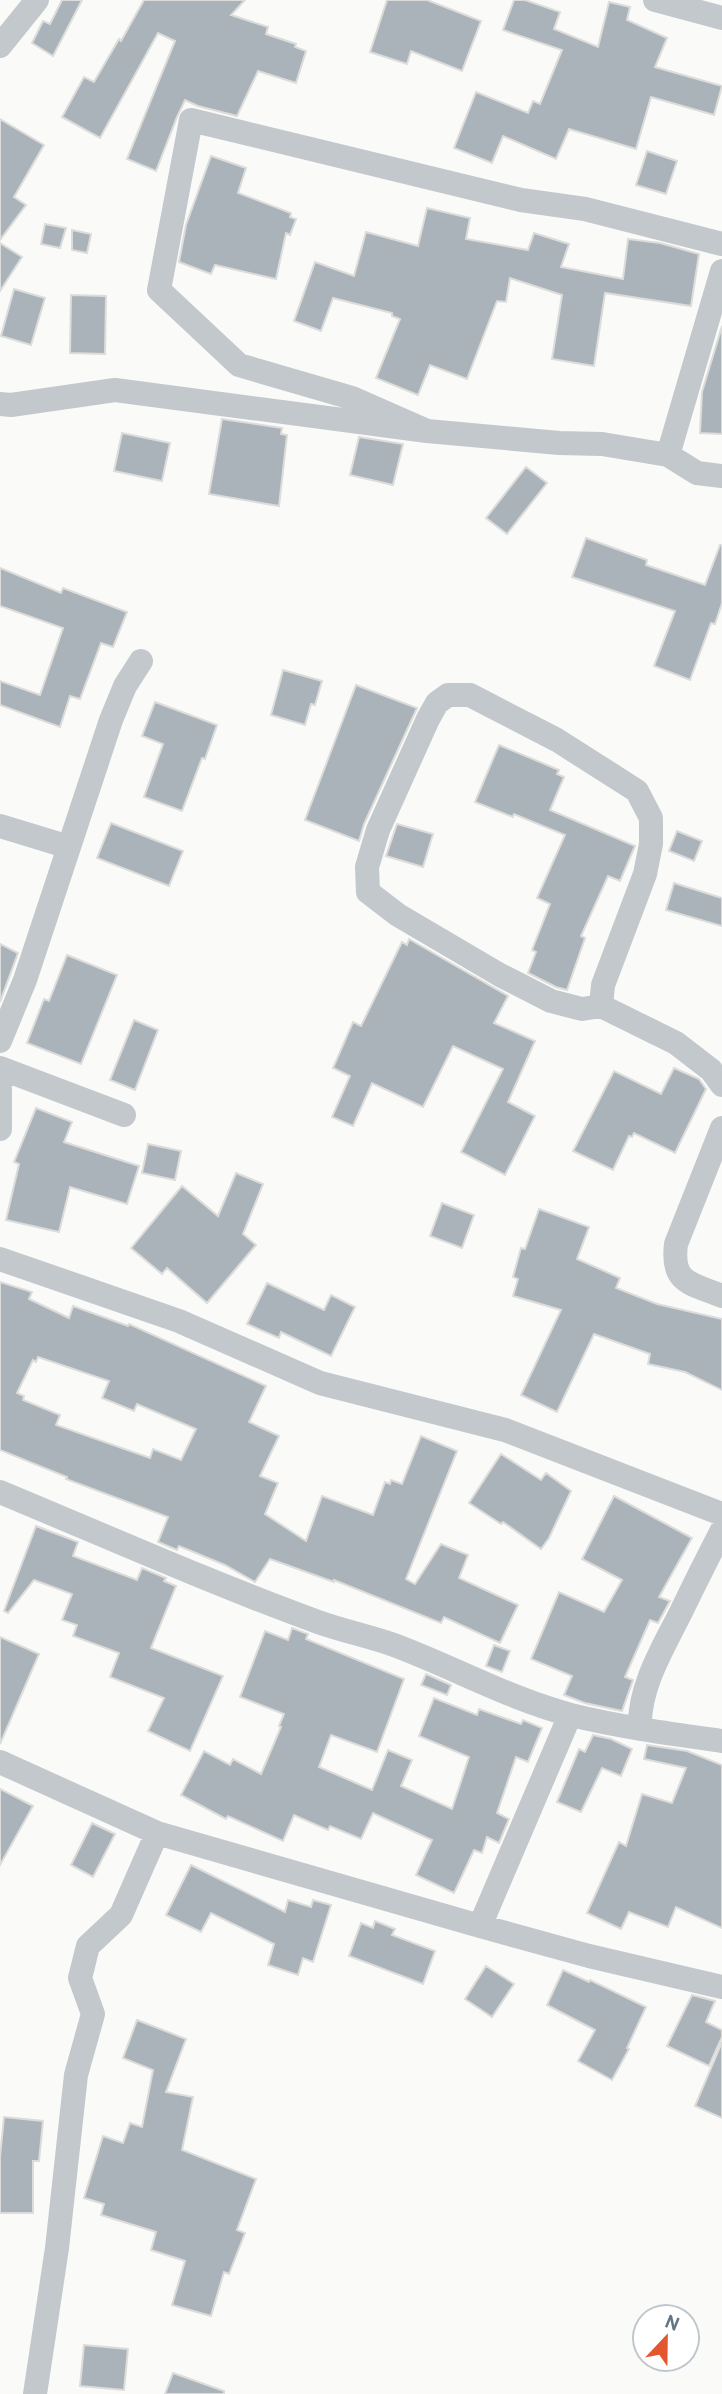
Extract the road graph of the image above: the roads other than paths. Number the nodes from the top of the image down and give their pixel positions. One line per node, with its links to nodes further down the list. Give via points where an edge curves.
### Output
1 (37, 0): 4 (street)
2 (655, 0): 3 (street)
3 (722, 18)
4 (0, 46)
5 (722, 244): 8 (street, via 191,120 159,290 239,365 352,398)
6 (722, 271): 9 (street)
7 (0, 404): 8 (street, via 115,390)
8 (427, 431): 9 (street, via 602,444)
9 (668, 455): 10 (street, via 697,473)
10 (722, 476)
11 (141, 661): 13 (street, via 111,720)
12 (0, 826): 13 (street)
13 (69, 847): 15 (street)
14 (601, 1006): 14 (street, via 582,1009 551,1000 410,922 368,892 367,867 378,830 428,719 448,695 470,695 557,740 636,791 651,818 645,874 603,985); 17 (street, via 676,1043 711,1070)
15 (0, 1041)
16 (0, 1068): 19 (street)
17 (722, 1085)
18 (0, 1089): 21 (street)
19 (124, 1115)
20 (722, 1128): 23 (street, via 676,1244 674,1264 688,1282)
21 (0, 1129)
22 (0, 1259): 25 (street, via 179,1321 320,1383 505,1430)
23 (722, 1296)
24 (0, 1492): 27 (street, via 276,1606 425,1656 522,1699)
25 (722, 1514)
26 (722, 1530): 28 (street, via 648,1682 639,1712)
27 (570, 1714): 28 (street); 32 (street)
28 (640, 1729): 29 (street)
29 (722, 1741)
30 (0, 1762): 31 (street)
31 (157, 1833): 32 (street); 34 (street, via 121,1915 88,1946 80,1978 93,2014 76,2075)
32 (480, 1926): 33 (street)
33 (722, 1987)
34 (35, 2394)

